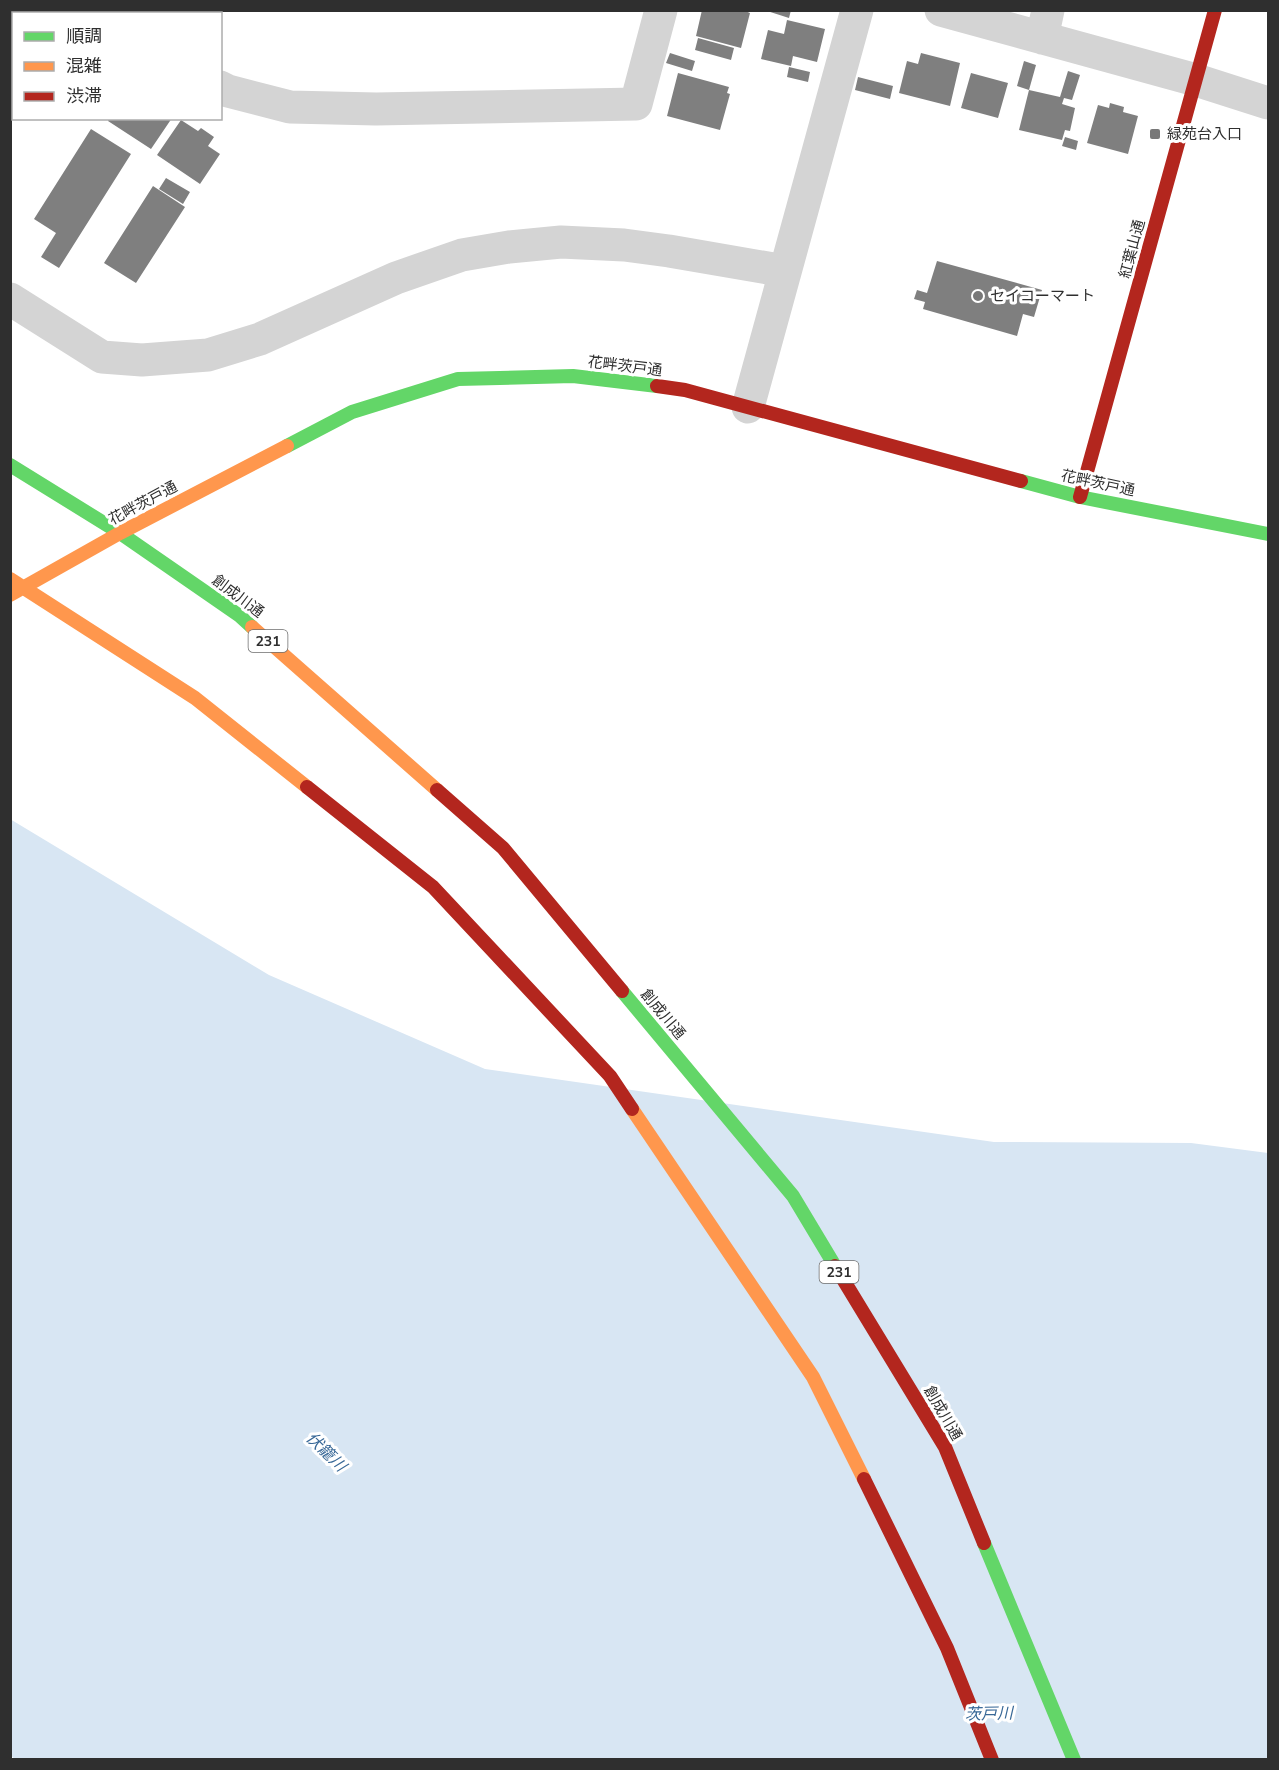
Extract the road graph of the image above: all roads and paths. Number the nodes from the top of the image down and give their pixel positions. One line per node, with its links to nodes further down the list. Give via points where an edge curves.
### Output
1 (661, 10): 7 (street, via 636,104 290,107)
2 (857, 10): 9 (street)
3 (941, 10): 5 (street)
4 (1215, 10): 6 (main road, 紅葉山通)
5 (1045, 24): 6 (street)
6 (1196, 80): 8 (street); 13 (main road, 紅葉山通)
7 (222, 88)
8 (1269, 103)
9 (785, 271): 10 (street, via 624,245 561,242 510,247 462,255 396,278 229,349 208,355 142,360 102,357); 11 (street)
10 (10, 299)
11 (748, 407): 13 (main road, 花畔茨戸通); 14 (main road, 花畔茨戸通, via 685,390 573,376 458,379 352,412)
12 (10, 465): 14 (main road, 創成川通 / 231)
13 (1080, 497): 15 (main road, 花畔茨戸通)
14 (120, 533): 17 (main road, 花畔茨戸通); 20 (main road, 創成川通 / 231, via 240,616 503,848 793,1196 945,1447)
15 (1269, 534)
16 (10, 579): 17 (main road)
17 (25, 587): 18 (main road, 花畔茨戸通); 19 (main road, via 195,698 433,887 610,1076 813,1377 947,1648)
18 (10, 595)
19 (992, 1760)
20 (1074, 1760)

